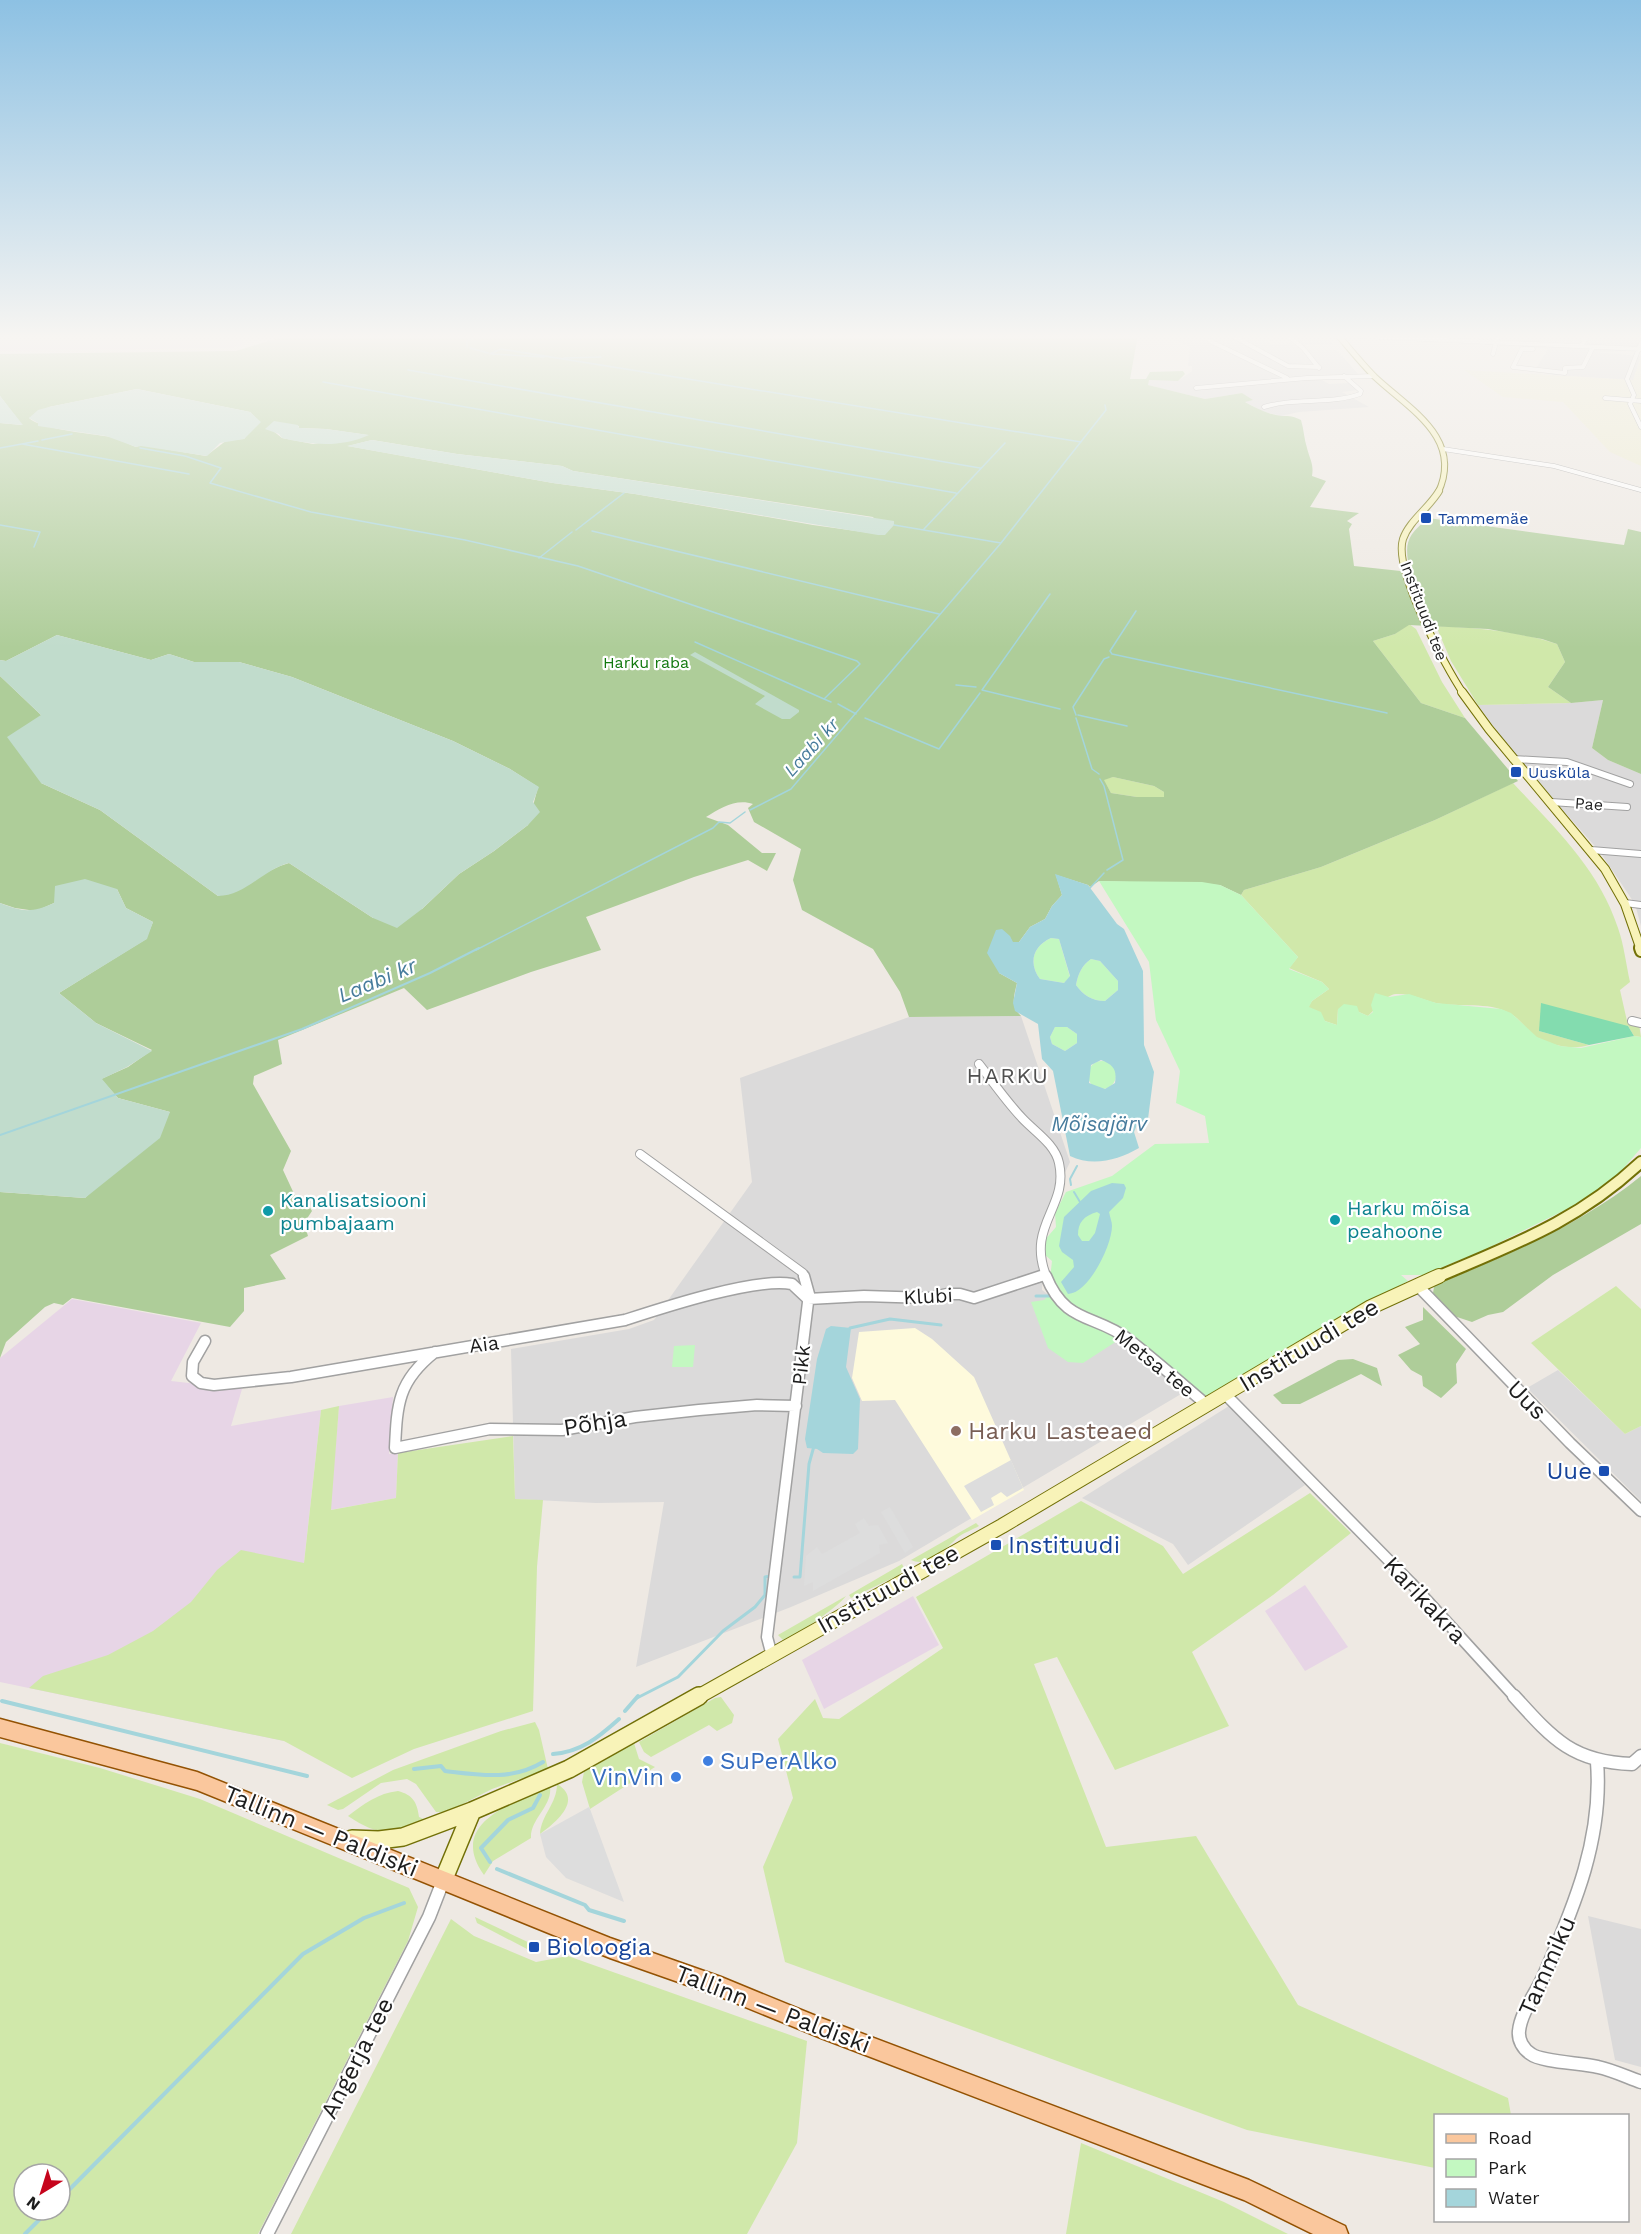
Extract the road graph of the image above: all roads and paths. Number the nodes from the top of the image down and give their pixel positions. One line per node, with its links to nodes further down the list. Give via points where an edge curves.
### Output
1 (1436, 439): 2 (street)
2 (1443, 449): 3 (street, via 1554,466); 4 (street, Instituudi tee, via 1445,474 1441,486 1405,536 1402,556 1429,633 1447,668 1482,723)
3 (1641, 490)
4 (1513, 759): 5 (street, via 1567,762); 6 (street, Instituudi tee)
5 (1630, 784)
6 (1551, 802): 7 (street, Pae); 8 (street, Instituudi tee)
7 (1627, 807)
8 (1592, 850): 9 (street); 10 (street, Instituudi tee)
9 (1641, 854)
10 (1625, 903): 11 (street); 12 (street, Instituudi tee)
11 (1641, 905)
12 (1641, 951)
13 (1632, 1021): 14 (street)
14 (1641, 1023)
15 (979, 1064): 18 (street, Metsa tee, via 1053,1149 1060,1164 1062,1183 1037,1247)
16 (640, 1154): 20 (street, Pikk, via 803,1273)
17 (1641, 1162): 19 (street, Instituudi tee, via 1610,1190 1567,1218)
18 (1045, 1275): 20 (street, Klubi, via 974,1298 947,1294 928,1298); 24 (street, Metsa tee, via 1071,1311 1114,1329)
19 (1417, 1285): 23 (street, Instituudi tee, via 1364,1311); 26 (street, Uus)
20 (808, 1299): 22 (street, Aia, via 792,1284 750,1286 634,1318); 25 (street, Pikk)
21 (205, 1341): 22 (street, Aia, via 191,1370 197,1381 207,1384 291,1377)
22 (437, 1351): 25 (street, Põhja, via 400,1390 395,1448 490,1430 562,1430 699,1410)
23 (1226, 1395): 24 (street, Instituudi tee); 30 (street, Karikakra, via 1411,1583 1539,1723 1561,1744)
24 (1207, 1405): 27 (street, Instituudi tee)
25 (796, 1406): 27 (street, Pikk, via 767,1637)
26 (1641, 1511)
27 (772, 1656): 31 (street, Instituudi tee, via 569,1769)
28 (0, 1728): 32 (main road, Tallinn — Paldiski, via 197,1781)
29 (1641, 1756): 30 (street, Karikakra, via 1632,1764)
30 (1597, 1762): 34 (street, Tammiku, via 1600,1779 1596,1821 1584,1877 1519,2035 1533,2056 1599,2067)
31 (472, 1811): 32 (street, Instituudi tee, via 403,1837); 33 (street)
32 (346, 1839): 33 (main road, Tallinn — Paldiski)
33 (443, 1881): 35 (street, Angerja tee, via 429,1917); 36 (main road, Tallinn — Paldiski, via 1249,2191)
34 (1641, 2082)
35 (267, 2234)
36 (1337, 2234)

